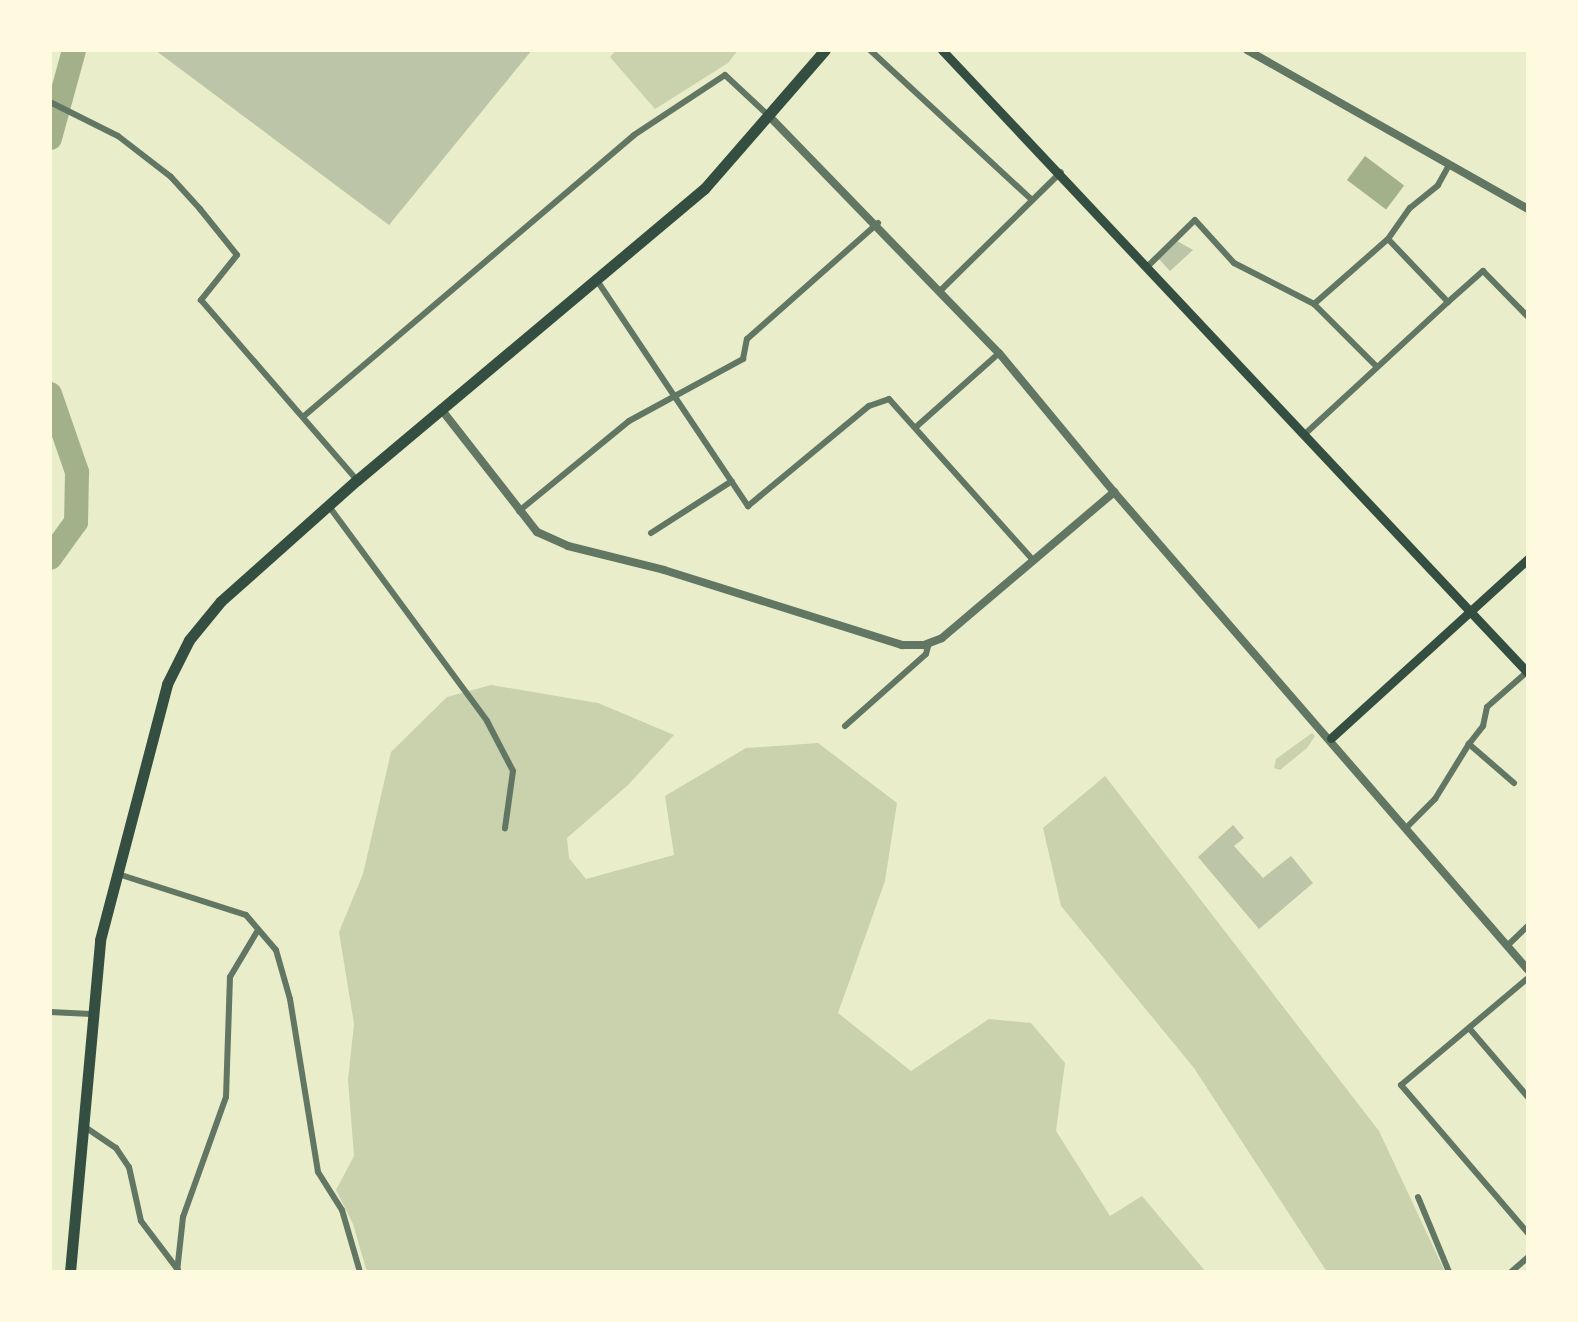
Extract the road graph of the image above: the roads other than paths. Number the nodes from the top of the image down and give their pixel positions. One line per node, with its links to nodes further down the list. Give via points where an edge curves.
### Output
1 (825, 50): 6 (highway)
2 (870, 50): 9 (street)
3 (942, 50): 8 (main road)
4 (1247, 50): 7 (street)
5 (50, 102): 23 (street, via 86,117 171,177 237,255 201,300)
6 (770, 117): 11 (street); 14 (highway, via 704,189); 23 (street, via 725,75 634,135)
7 (1449, 165): 10 (street); 12 (street, via 1438,185 1410,208)
8 (1061, 171): 9 (street); 13 (main road)
9 (1032, 200): 15 (street)
10 (1528, 209)
11 (878, 223): 15 (street); 21 (street, via 747,339 743,359)
12 (1388, 239): 16 (street); 17 (street)
13 (1149, 265): 17 (street, via 1195,220 1234,263); 25 (main road)
14 (598, 282): 21 (street); 22 (highway)
15 (941, 290): 19 (street)
16 (1448, 302): 18 (street, via 1483,271); 20 (street)
17 (1314, 304): 20 (street)
18 (1528, 317)
19 (999, 353): 24 (street); 28 (street)
20 (1377, 367): 25 (street)
21 (676, 394): 27 (street); 30 (street, via 629,421)
22 (441, 409): 26 (highway); 30 (street)
23 (304, 416): 26 (street)
24 (916, 427): 27 (street, via 889,399 869,406 748,506); 33 (street)
25 (1306, 433): 34 (main road)
26 (357, 480): 29 (highway)
27 (732, 481): 31 (street)
28 (1114, 492): 33 (street); 38 (street)
29 (328, 505): 42 (street, via 487,721 513,771); 43 (highway, via 221,601 189,640 167,684)
30 (518, 512): 35 (street, via 537,532 568,546 664,570 902,645)
31 (651, 533)
32 (1528, 559): 34 (main road)
33 (1034, 561): 35 (street)
34 (1471, 611): 36 (main road); 38 (main road)
35 (929, 643): 37 (street, via 926,654)
36 (1528, 672): 39 (street, via 1487,707 1483,726)
37 (845, 726)
38 (1331, 738): 41 (street)
39 (1469, 744): 40 (street); 41 (street, via 1435,799)
40 (1514, 783)
41 (1407, 827): 46 (street)
42 (505, 828)
43 (115, 873): 45 (street, via 235,910); 50 (highway)
44 (1528, 926): 46 (street)
45 (258, 930): 57 (street, via 230,977 226,1097 183,1217); 59 (street, via 276,950 290,999 318,1172 342,1210)
46 (1507, 946): 47 (street)
47 (1528, 970)
48 (1528, 978): 51 (street)
49 (51, 1012): 50 (street)
50 (91, 1014): 53 (highway)
51 (1469, 1028): 52 (street); 55 (street, via 1401,1085)
52 (1528, 1097)
53 (82, 1124): 57 (street, via 116,1148 129,1167 141,1221); 58 (highway)
54 (1418, 1197): 60 (street)
55 (1528, 1233)
56 (1528, 1257): 61 (street)
57 (179, 1271)
58 (70, 1272)
59 (360, 1272)
60 (1449, 1272)
61 (1511, 1272)

